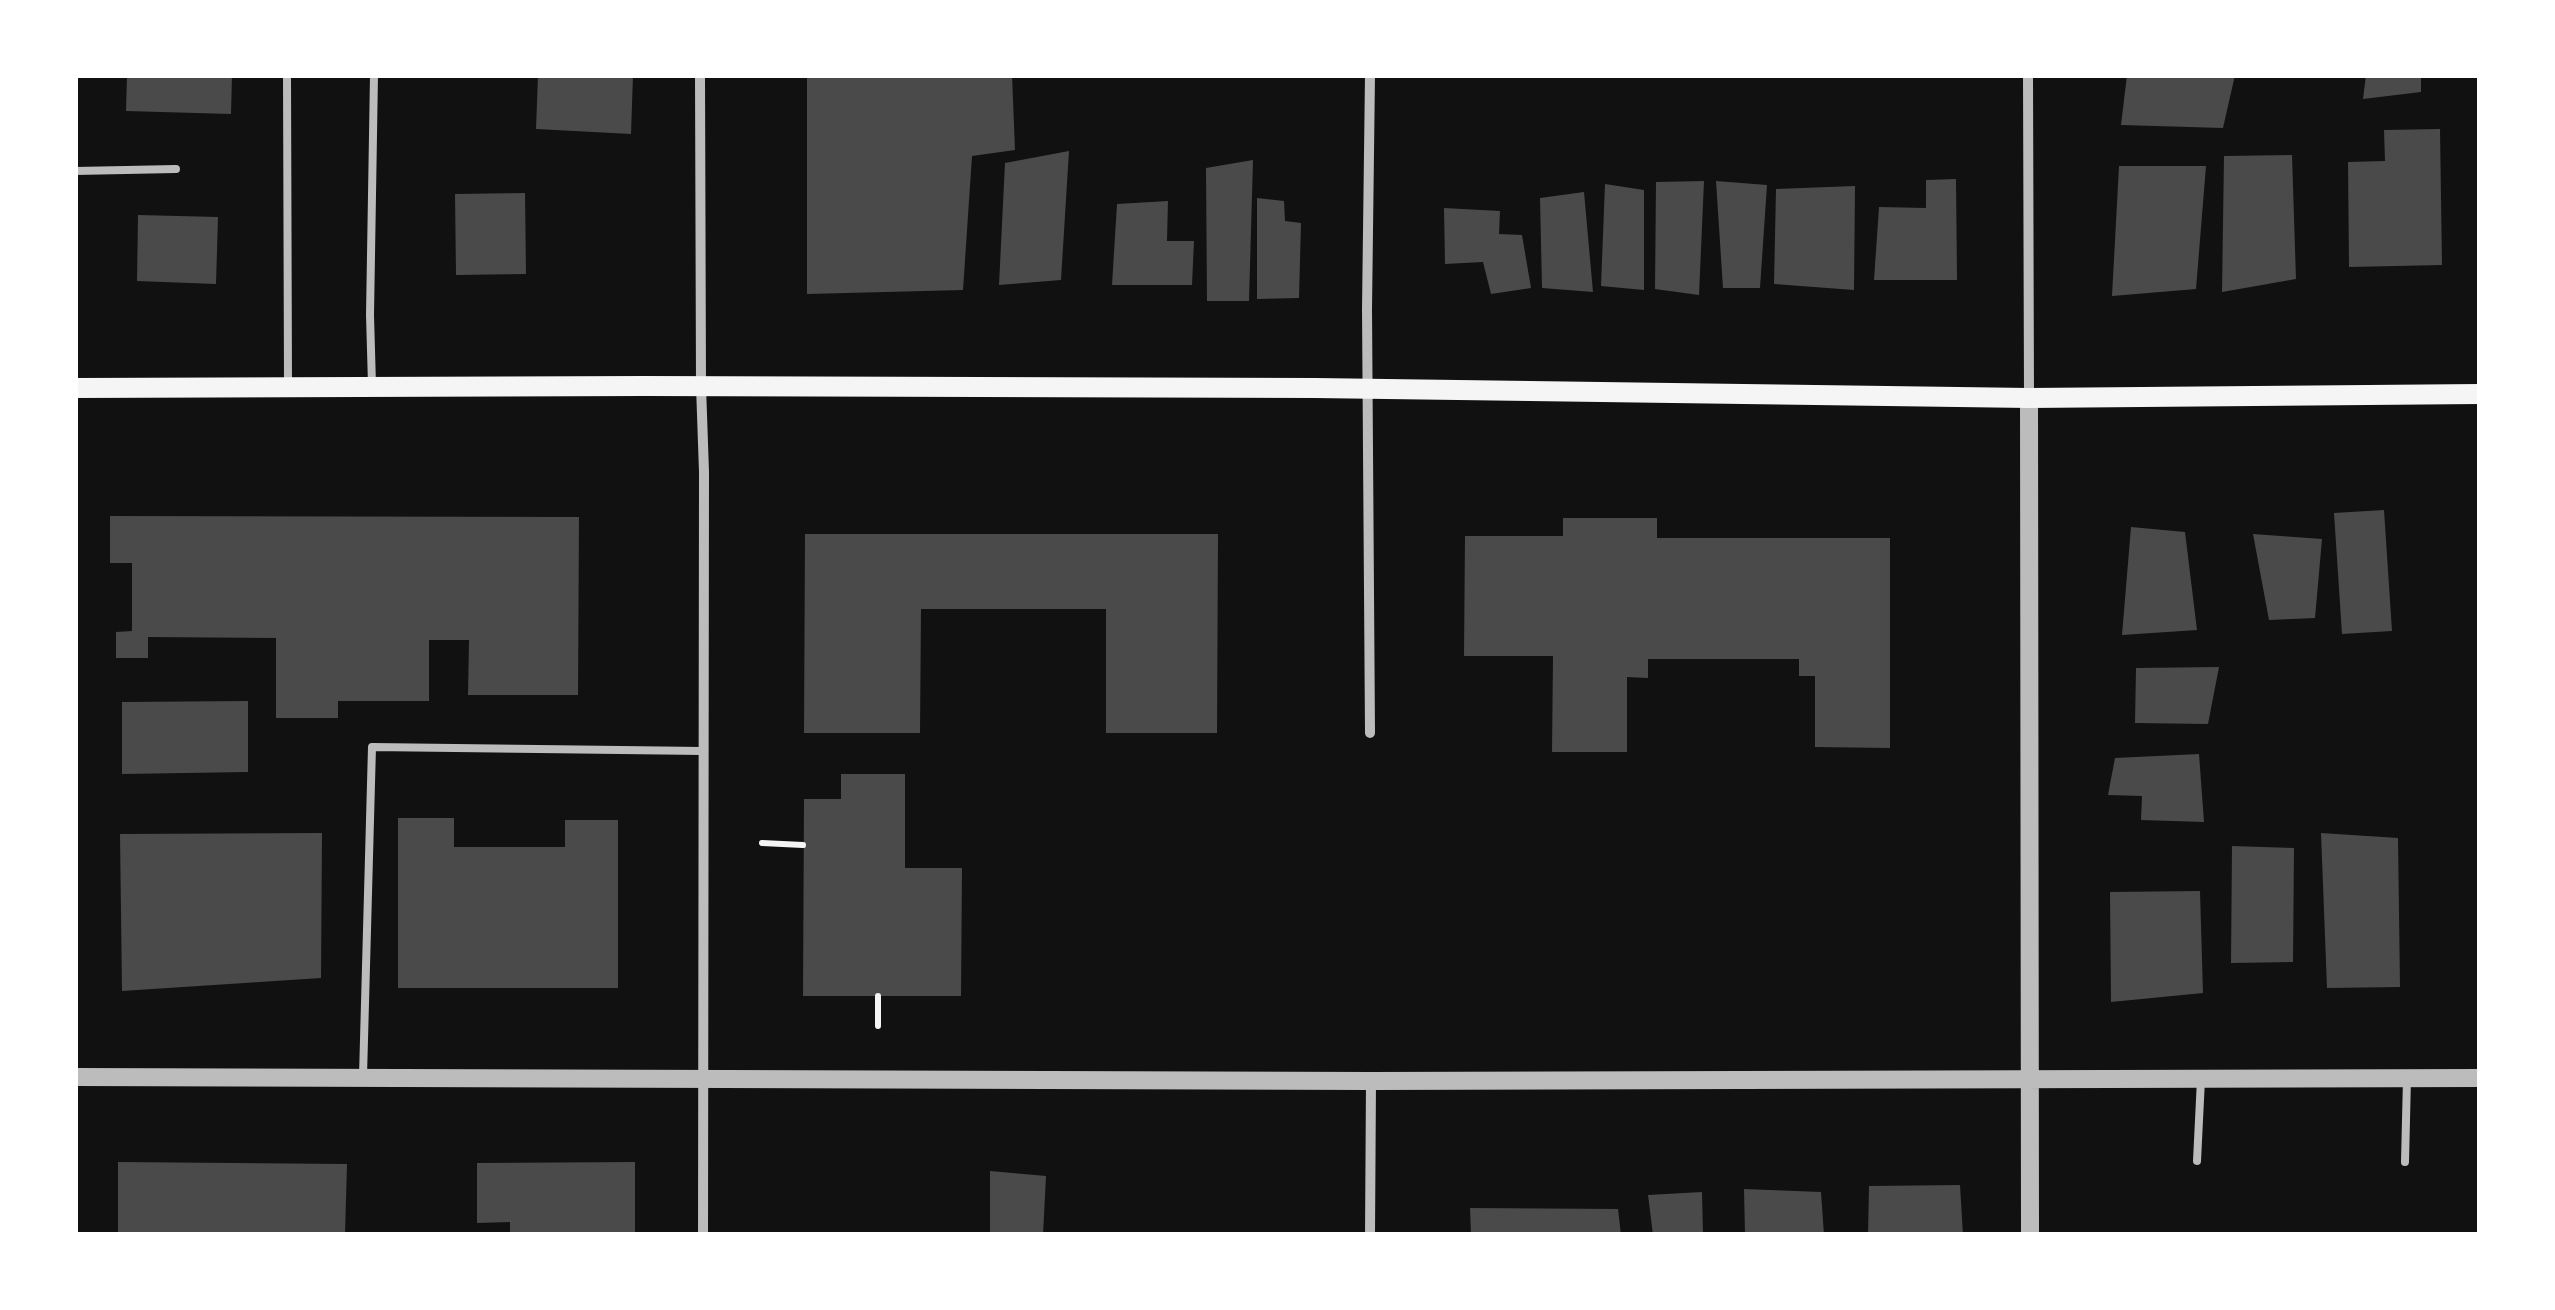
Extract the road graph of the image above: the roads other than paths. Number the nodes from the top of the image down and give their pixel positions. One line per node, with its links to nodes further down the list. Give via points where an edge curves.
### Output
1 (287, 75): 10 (lane)
2 (374, 75): 11 (lane)
3 (700, 75): 8 (street)
4 (1370, 75): 12 (street)
5 (2028, 75): 14 (street)
6 (176, 169): 7 (lane)
7 (75, 171)
8 (701, 386): 11 (main road); 12 (main road); 16 (street)
9 (75, 388): 10 (main road)
10 (288, 388): 11 (main road)
11 (372, 388)
12 (1369, 390): 14 (main road); 15 (street)
13 (2480, 394): 14 (main road)
14 (2030, 398): 23 (street)
15 (1370, 732)
16 (703, 751): 18 (lane, via 372,748); 21 (street)
17 (75, 1077): 18 (street)
18 (363, 1078): 21 (street)
19 (2407, 1078): 20 (street); 22 (street); 26 (lane)
20 (2480, 1078)
21 (702, 1079): 24 (street); 27 (street)
22 (2201, 1079): 23 (street); 25 (lane)
23 (2030, 1080): 24 (street); 29 (street)
24 (1371, 1081): 28 (street)
25 (2197, 1161)
26 (2405, 1162)
27 (703, 1235)
28 (1370, 1235)
29 (2030, 1235)

